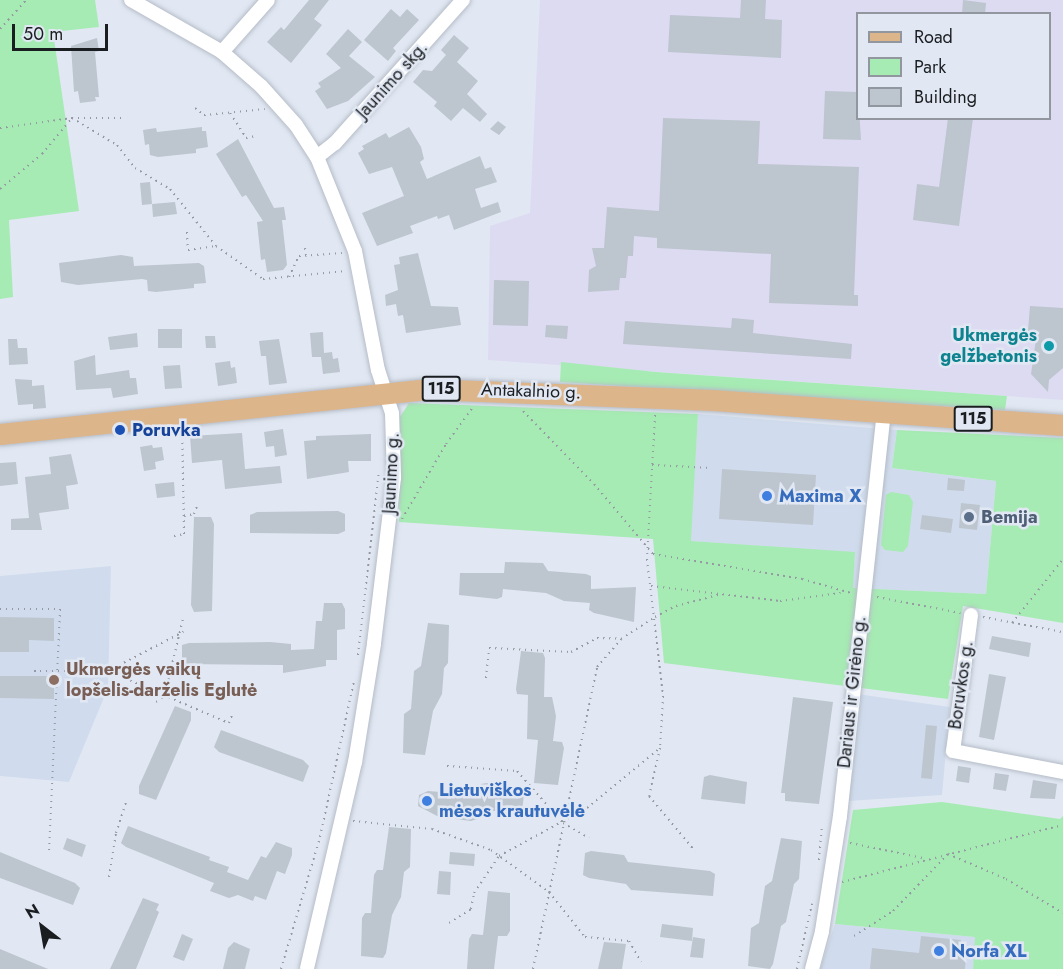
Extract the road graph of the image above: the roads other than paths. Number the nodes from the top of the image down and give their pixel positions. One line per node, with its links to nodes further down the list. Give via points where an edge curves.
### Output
1 (131, 0): 4 (street, Jaunimo g.)
2 (268, 0): 4 (street)
3 (464, 0): 5 (street, Jaunimo skg.)
4 (222, 52): 5 (street, Jaunimo g., via 280,107)
5 (318, 157): 6 (street, Jaunimo g., via 356,252)
6 (386, 391): 7 (main road, Antakalnio g. / 115, via 494,389); 9 (main road, Antakalnio g. / 115); 12 (street, Jaunimo g., via 395,446 372,656)
7 (884, 414): 8 (main road, Antakalnio g. / 115); 13 (street, Dariaus ir Girėno g., via 836,842)
8 (1063, 425)
9 (0, 434)
10 (971, 615): 11 (street, Boruvkos g., via 953,751)
11 (1063, 772)
12 (307, 969)
13 (812, 969)

